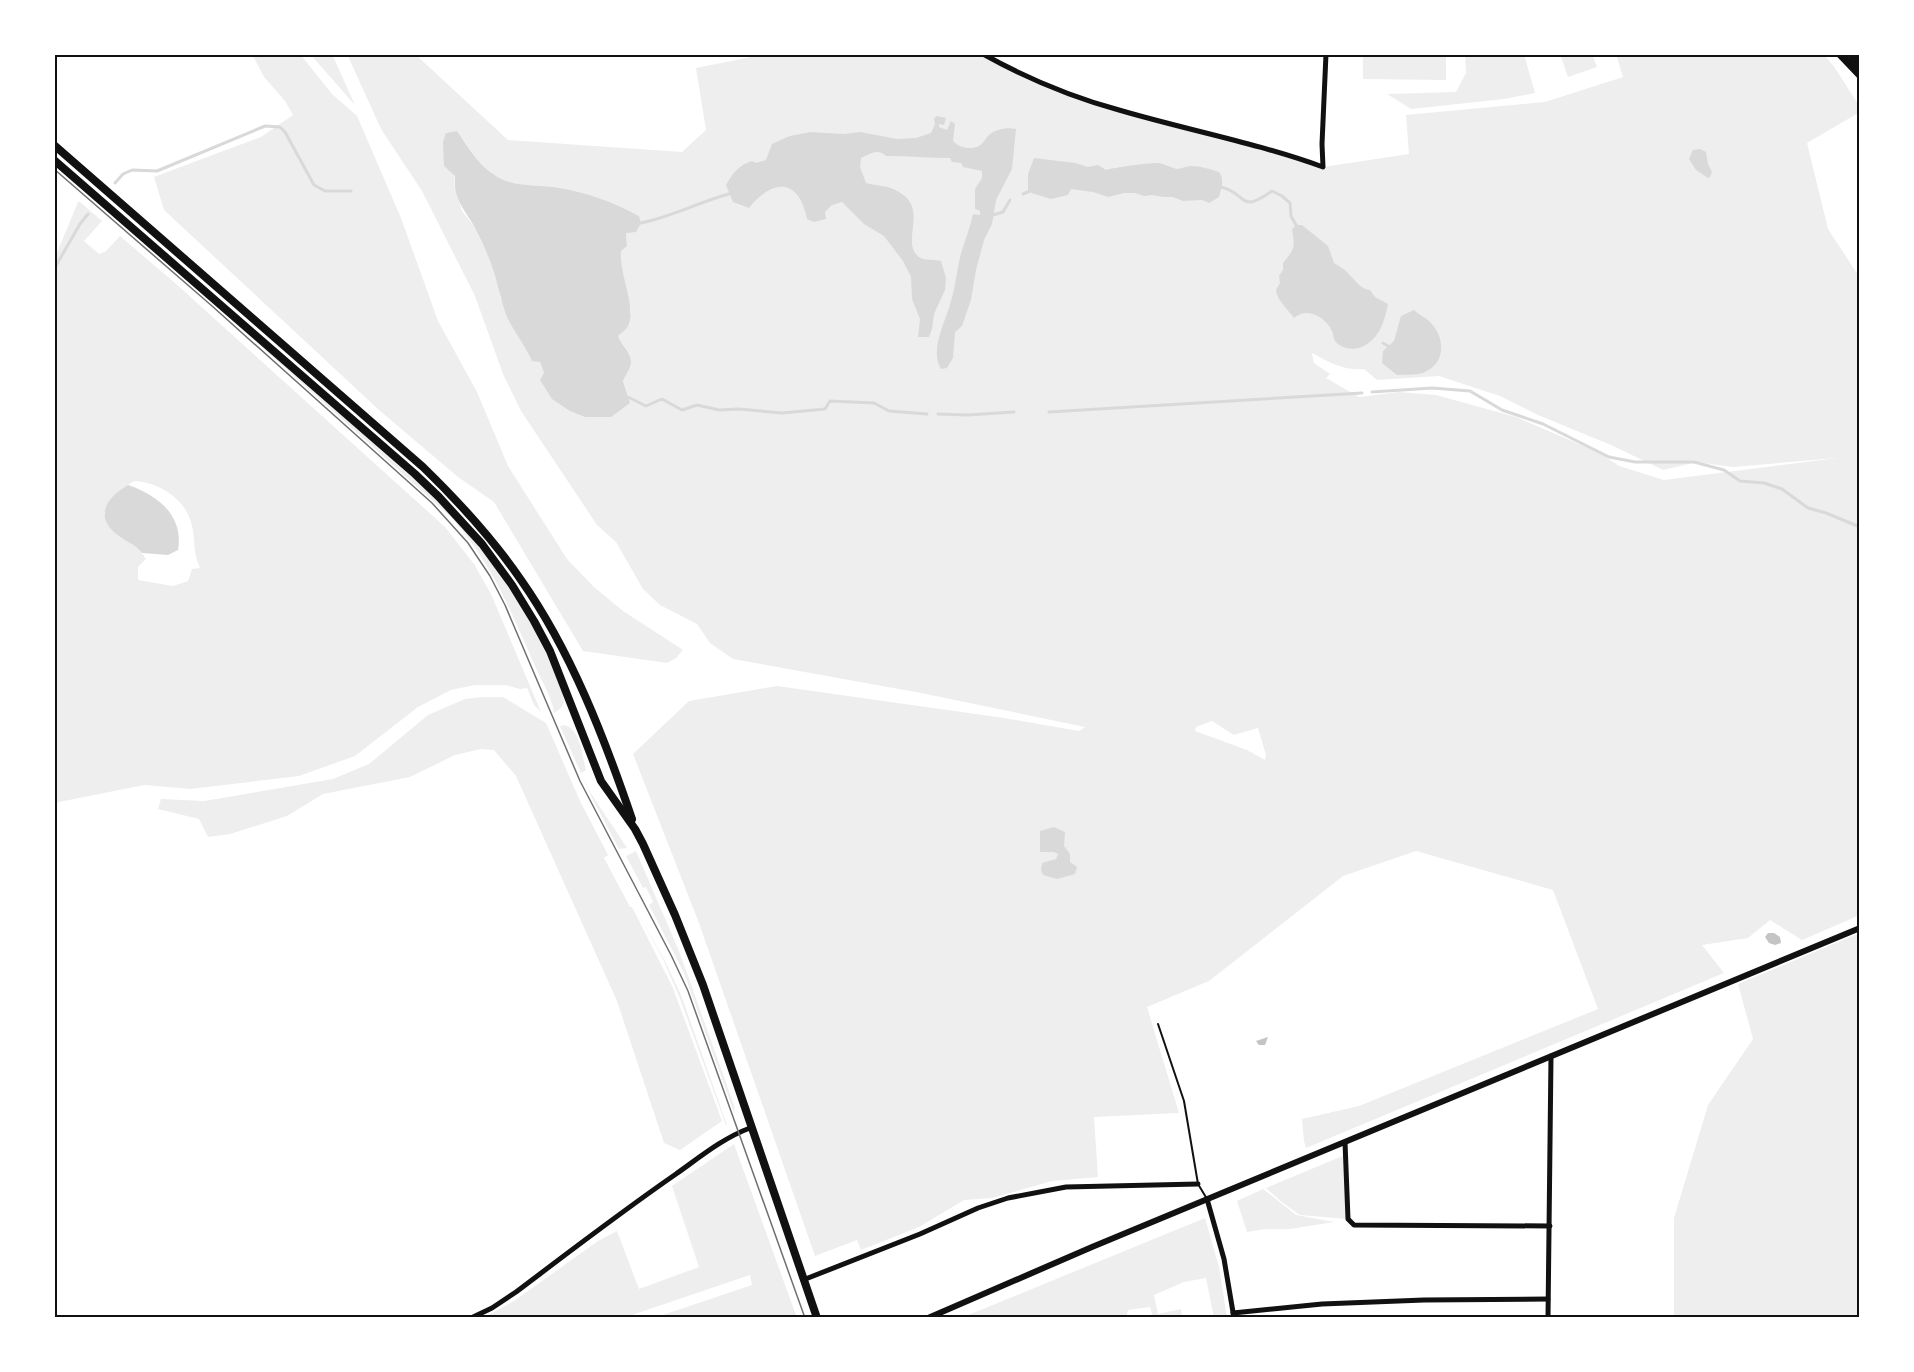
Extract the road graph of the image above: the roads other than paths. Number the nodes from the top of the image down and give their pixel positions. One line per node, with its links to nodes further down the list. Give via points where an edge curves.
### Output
1 (983, 54): 2 (street, via 1043,84 1118,110 1323,167)
2 (1326, 54)
3 (1840, 54): 6 (main road)
4 (1851, 54): 5 (main road)
5 (1860, 69)
6 (1860, 75)
7 (54, 145): 9 (main road, via 423,467 473,517 522,580 560,645 608,754)
8 (54, 160): 9 (main road, via 415,474 465,524 513,585 534,621 550,651 601,781)
9 (635, 829): 13 (main road, via 695,965)
10 (1860, 928): 12 (street)
11 (1158, 1024): 15 (lane, via 1184,1101)
12 (1551, 1056): 14 (street); 17 (street)
13 (750, 1128): 18 (main road); 21 (street, via 720,1143 516,1292)
14 (1345, 1142): 16 (street); 17 (street, via 1348,1219 1354,1225)
15 (1198, 1184): 16 (lane); 18 (street, via 1066,1187 1008,1198)
16 (1207, 1199): 20 (street, via 1224,1259); 23 (street)
17 (1550, 1226): 19 (street)
18 (803, 1280): 22 (main road)
19 (1548, 1299): 20 (street, via 1333,1304); 24 (street)
20 (1234, 1316)
21 (471, 1318)
22 (817, 1318)
23 (928, 1318)
24 (1548, 1318)

